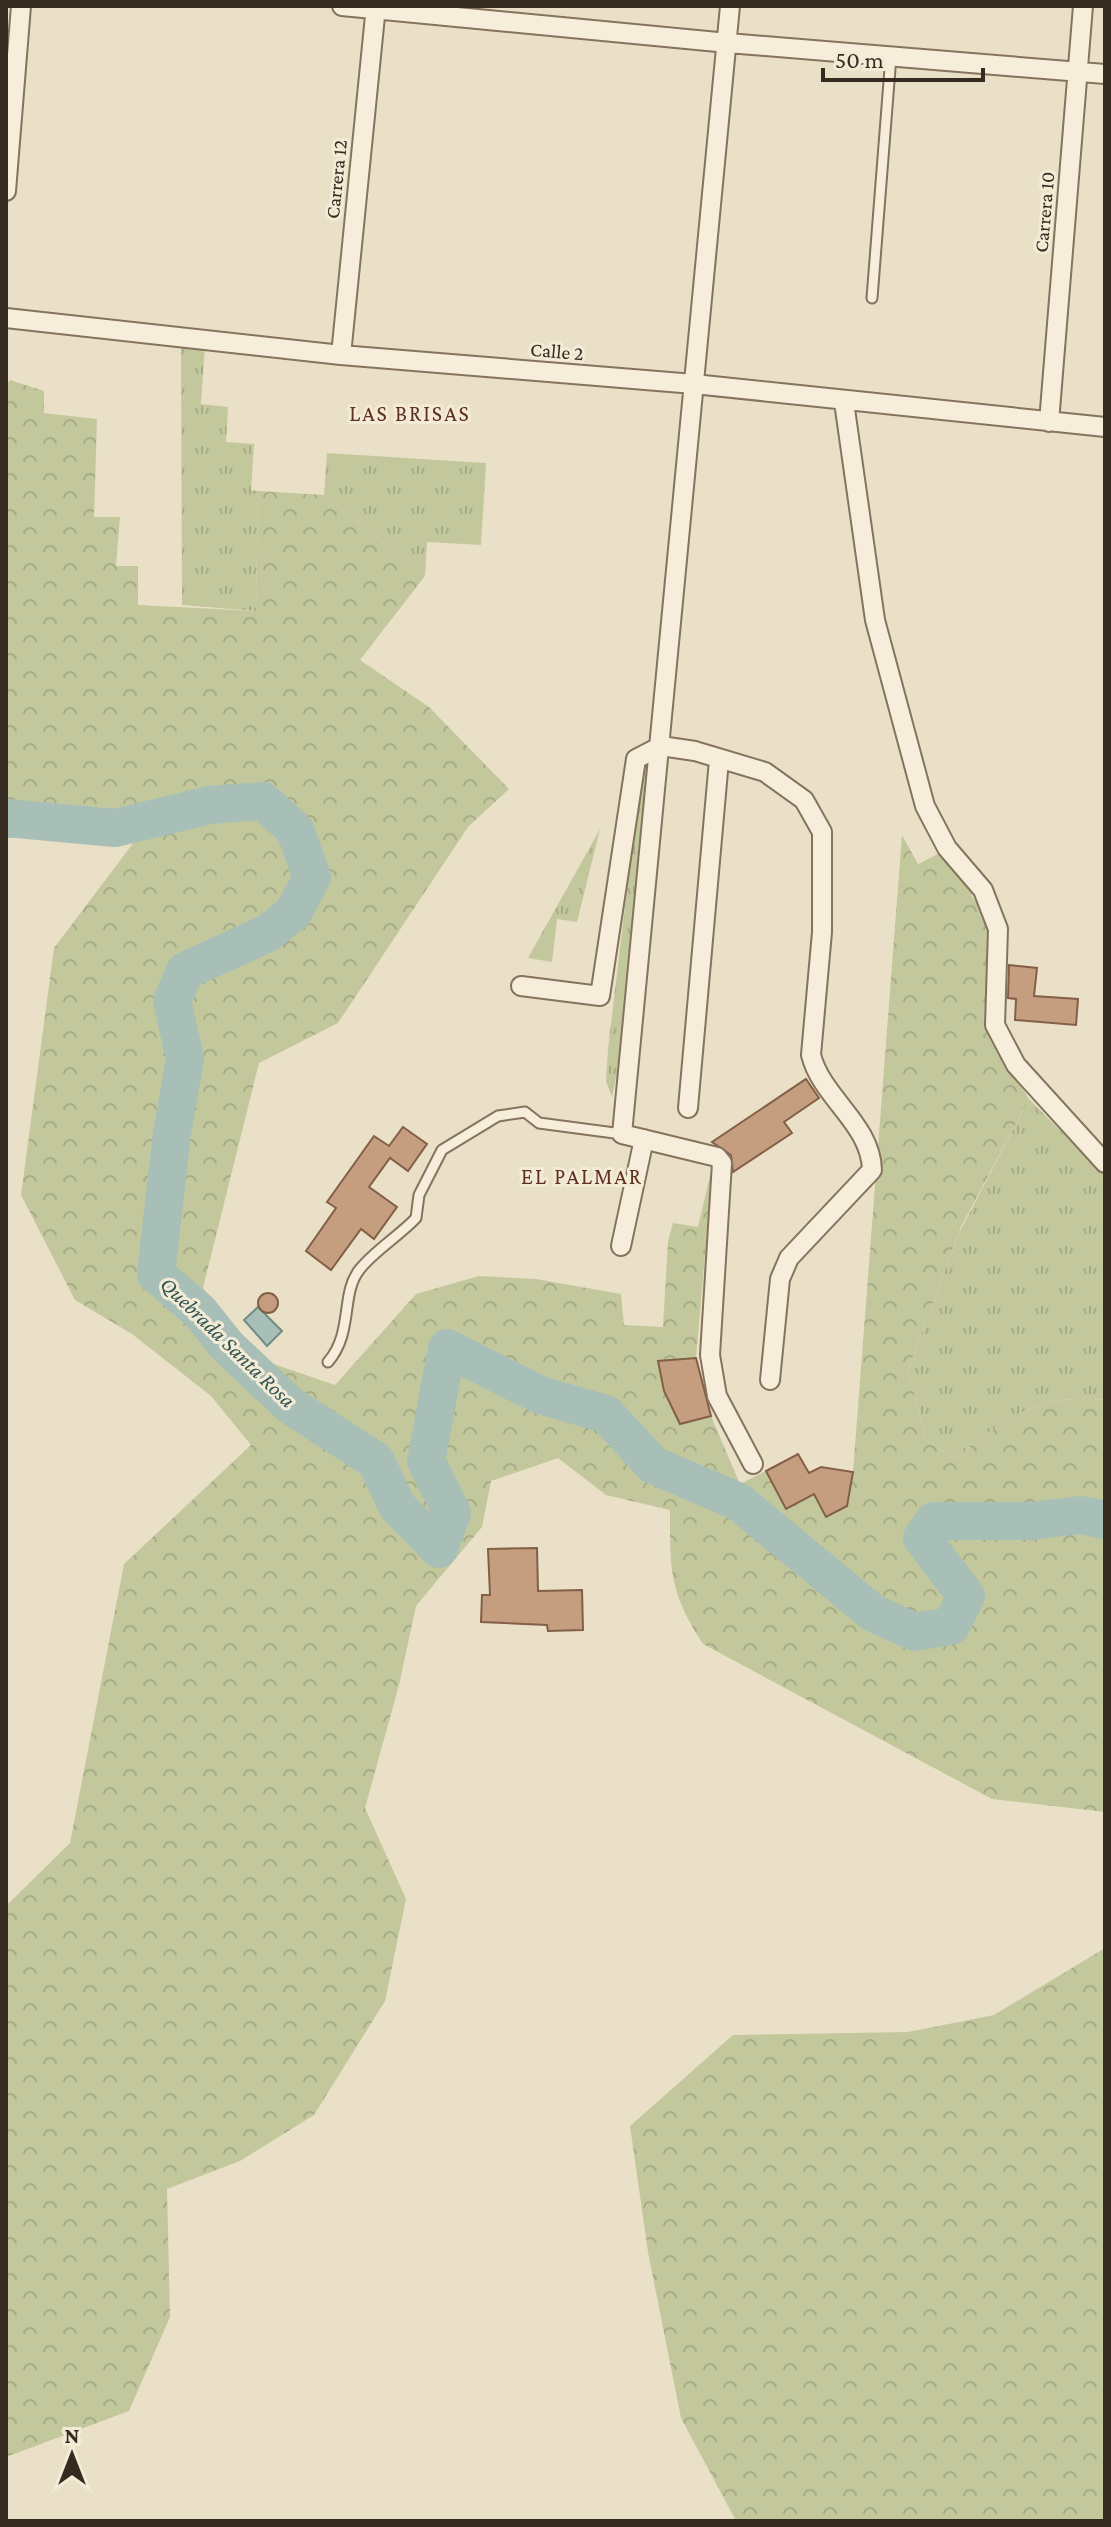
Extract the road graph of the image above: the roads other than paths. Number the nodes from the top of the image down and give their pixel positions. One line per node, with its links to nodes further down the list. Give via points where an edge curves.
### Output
1 (21, 6): 10 (street)
2 (342, 6): 5 (street)
3 (730, 6): 6 (street)
4 (1083, 6): 8 (street, Carrera 10)
5 (376, 8): 6 (street); 13 (street, Carrera 12)
6 (728, 43): 7 (street); 14 (street)
7 (891, 56): 8 (street); 11 (lane)
8 (1077, 71): 9 (street); 16 (street, Carrera 10)
9 (1105, 74)
10 (6, 191)
11 (872, 298)
12 (6, 318): 13 (street, Calle 2)
13 (341, 355): 14 (street, Calle 2)
14 (694, 384): 15 (street, Calle 2); 18 (street)
15 (844, 402): 16 (street, Calle 2); 24 (street, via 875,620 925,806 947,848 983,890 998,929 995,1025 1016,1065)
16 (1049, 422): 17 (street, Calle 2)
17 (1105, 427)
18 (661, 746): 19 (street); 20 (street, via 636,759 600,996); 22 (street)
19 (719, 760): 21 (street); 27 (street, via 765,772 804,800 822,832 822,932 811,1055 816,1072 865,1139 871,1156 872,1170 789,1258 780,1279)
20 (521, 986)
21 (688, 1108)
22 (622, 1134): 23 (street); 26 (lane, via 539,1123 525,1112 513,1112 442,1150 419,1195 416,1218 359,1270 341,1347)
23 (644, 1139): 25 (street); 28 (street, via 717,1157 722,1163 710,1355 717,1396)
24 (1105, 1163)
25 (621, 1246)
26 (328, 1362)
27 (770, 1380)
28 (753, 1464)

